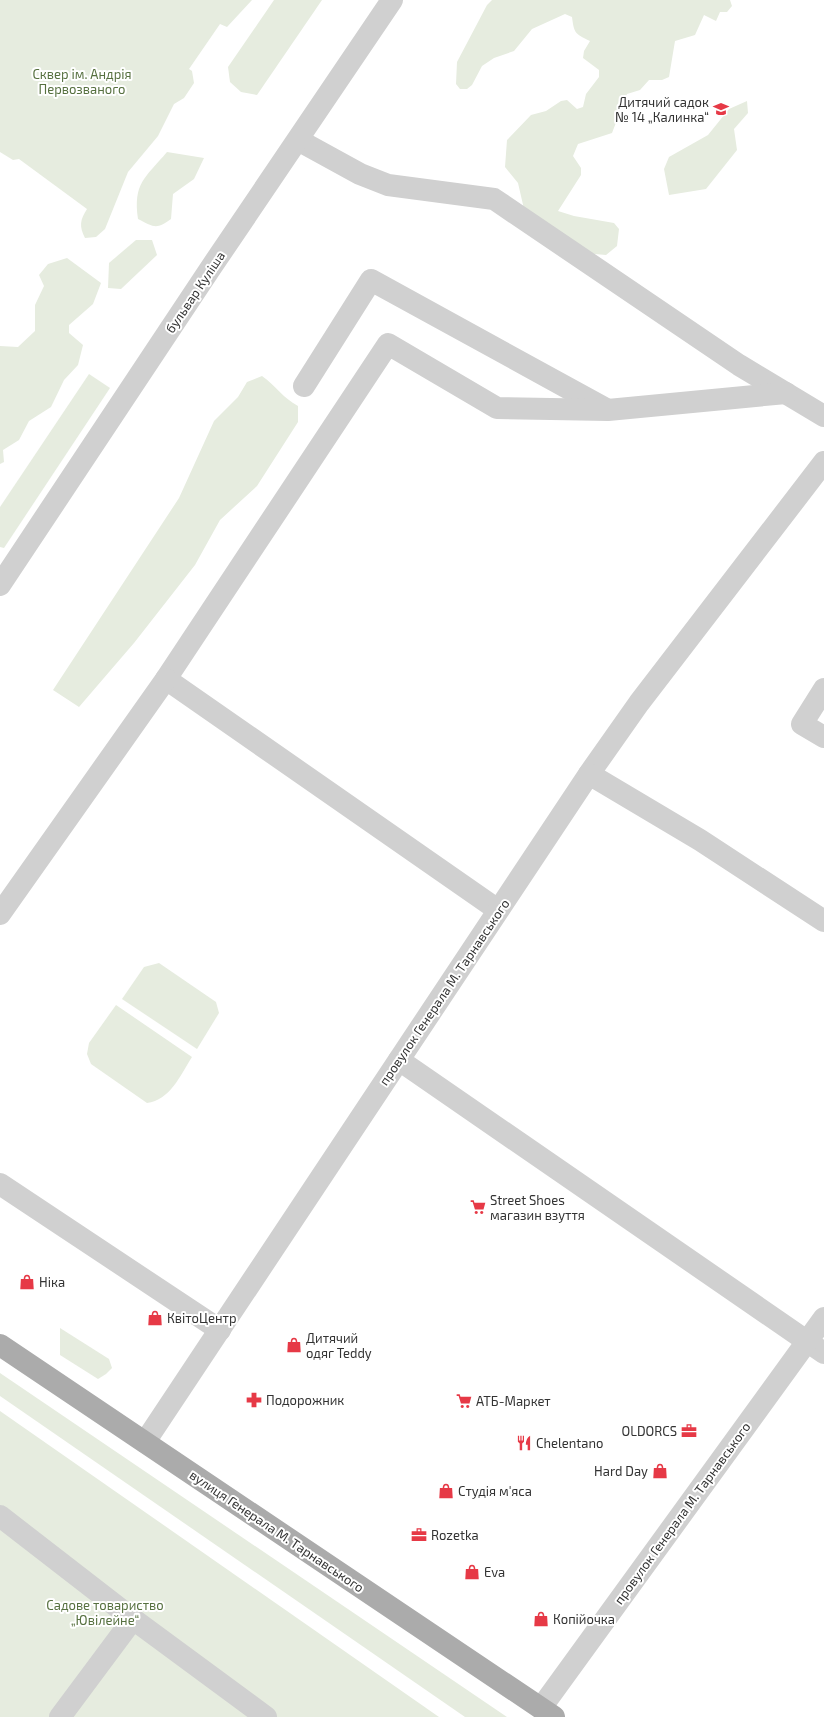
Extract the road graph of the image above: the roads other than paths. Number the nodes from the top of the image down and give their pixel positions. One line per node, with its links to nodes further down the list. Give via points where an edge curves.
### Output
1 (392, 0): 2 (street, бульвар Куліша)
2 (298, 140): 4 (street, via 360,174 388,184 494,199 740,365); 8 (street, бульвар Куліша)
3 (304, 386): 5 (street, via 371,280)
4 (786, 393): 5 (street); 6 (street)
5 (608, 410): 9 (street, via 497,408 388,344)
6 (824, 416)
7 (824, 462): 12 (street, провулок Генерала М. Тарнавського, via 639,703)
8 (0, 586)
9 (166, 679): 13 (street); 14 (street)
10 (824, 690): 11 (street, via 802,724)
11 (824, 737)
12 (589, 774): 13 (street, провулок Генерала М. Тарнавського); 15 (street, via 700,840)
13 (498, 910): 16 (street, провулок Генерала М. Тарнавського)
14 (0, 914)
15 (824, 921)
16 (399, 1060): 19 (street, провулок Генерала М. Тарнавського); 21 (street)
17 (0, 1184): 19 (street)
18 (824, 1318): 21 (street, провулок Генерала М. Тарнавського)
19 (220, 1330): 22 (street, провулок Генерала М. Тарнавського)
20 (0, 1345): 22 (main road, вулиця Генерала М. Тарнавського)
21 (815, 1348): 25 (street, провулок Генерала М. Тарнавського)
22 (145, 1442): 25 (main road, вулиця Генерала М. Тарнавського)
23 (0, 1516): 24 (street)
24 (133, 1619): 26 (street); 27 (street)
25 (547, 1713)
26 (60, 1717)
27 (266, 1717)

